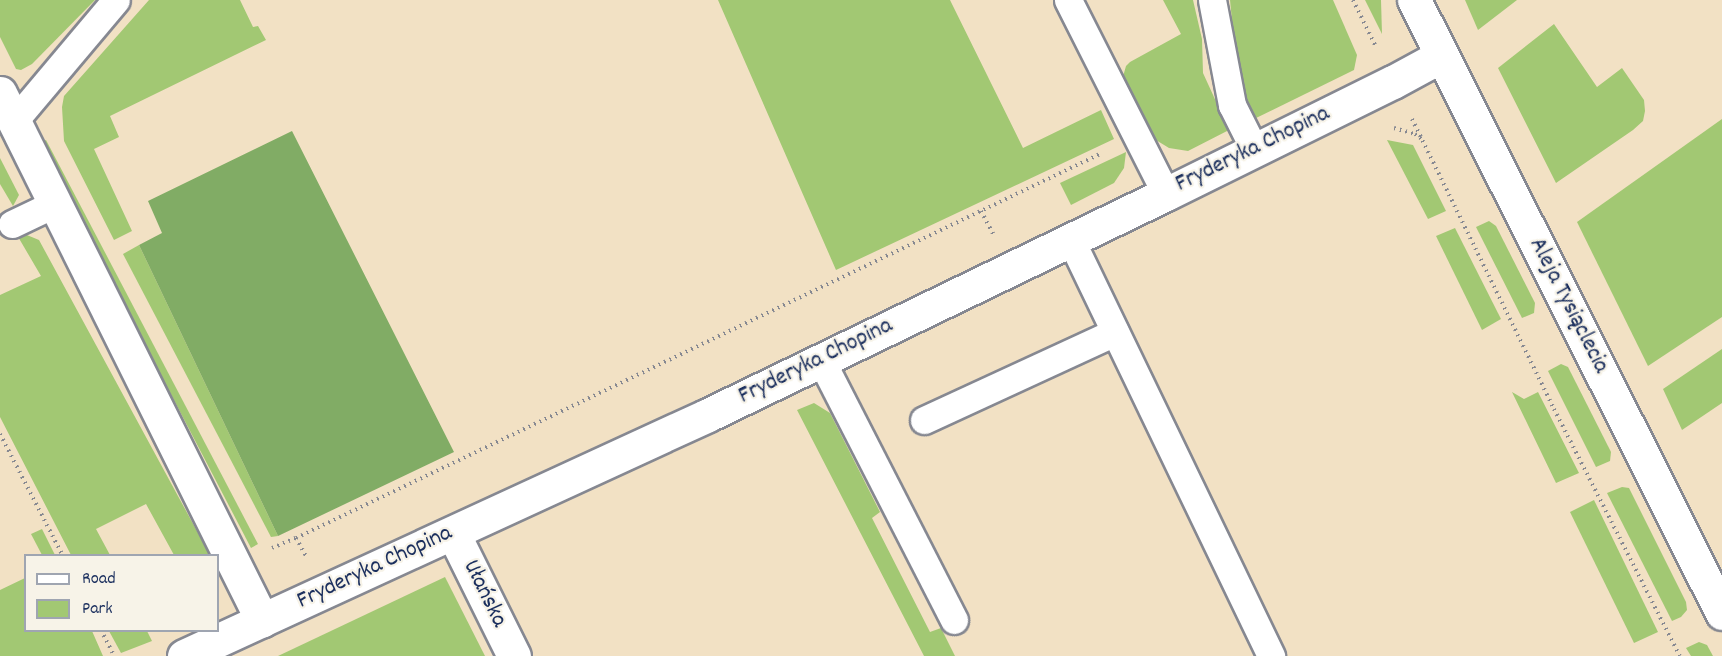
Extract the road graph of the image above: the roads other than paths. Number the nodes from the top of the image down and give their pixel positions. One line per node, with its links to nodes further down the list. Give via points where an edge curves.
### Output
1 (116, 0): 6 (lane)
2 (1068, 0): 8 (lane)
3 (1212, 0): 7 (lane, via 1232,105)
4 (1414, 0): 5 (street, Aleja Tysiąclecia)
5 (1441, 56): 7 (street, Fryderyka Chopina); 16 (street, Aleja Tysiąclecia)
6 (7, 107): 9 (street)
7 (1254, 149): 8 (street, Fryderyka Chopina)
8 (1166, 194): 11 (street, Fryderyka Chopina)
9 (54, 204): 10 (lane); 17 (street)
10 (12, 224)
11 (1070, 238): 12 (lane); 13 (street, Fryderyka Chopina)
12 (1115, 332): 14 (lane); 21 (lane)
13 (821, 360): 15 (street, Fryderyka Chopina); 18 (lane)
14 (924, 420)
15 (453, 533): 17 (street, Fryderyka Chopina); 20 (street, Ułańska)
16 (1722, 613)
17 (262, 620): 19 (street, Fryderyka Chopina)
18 (954, 620)
19 (184, 656)
20 (514, 656)
21 (1271, 656)

